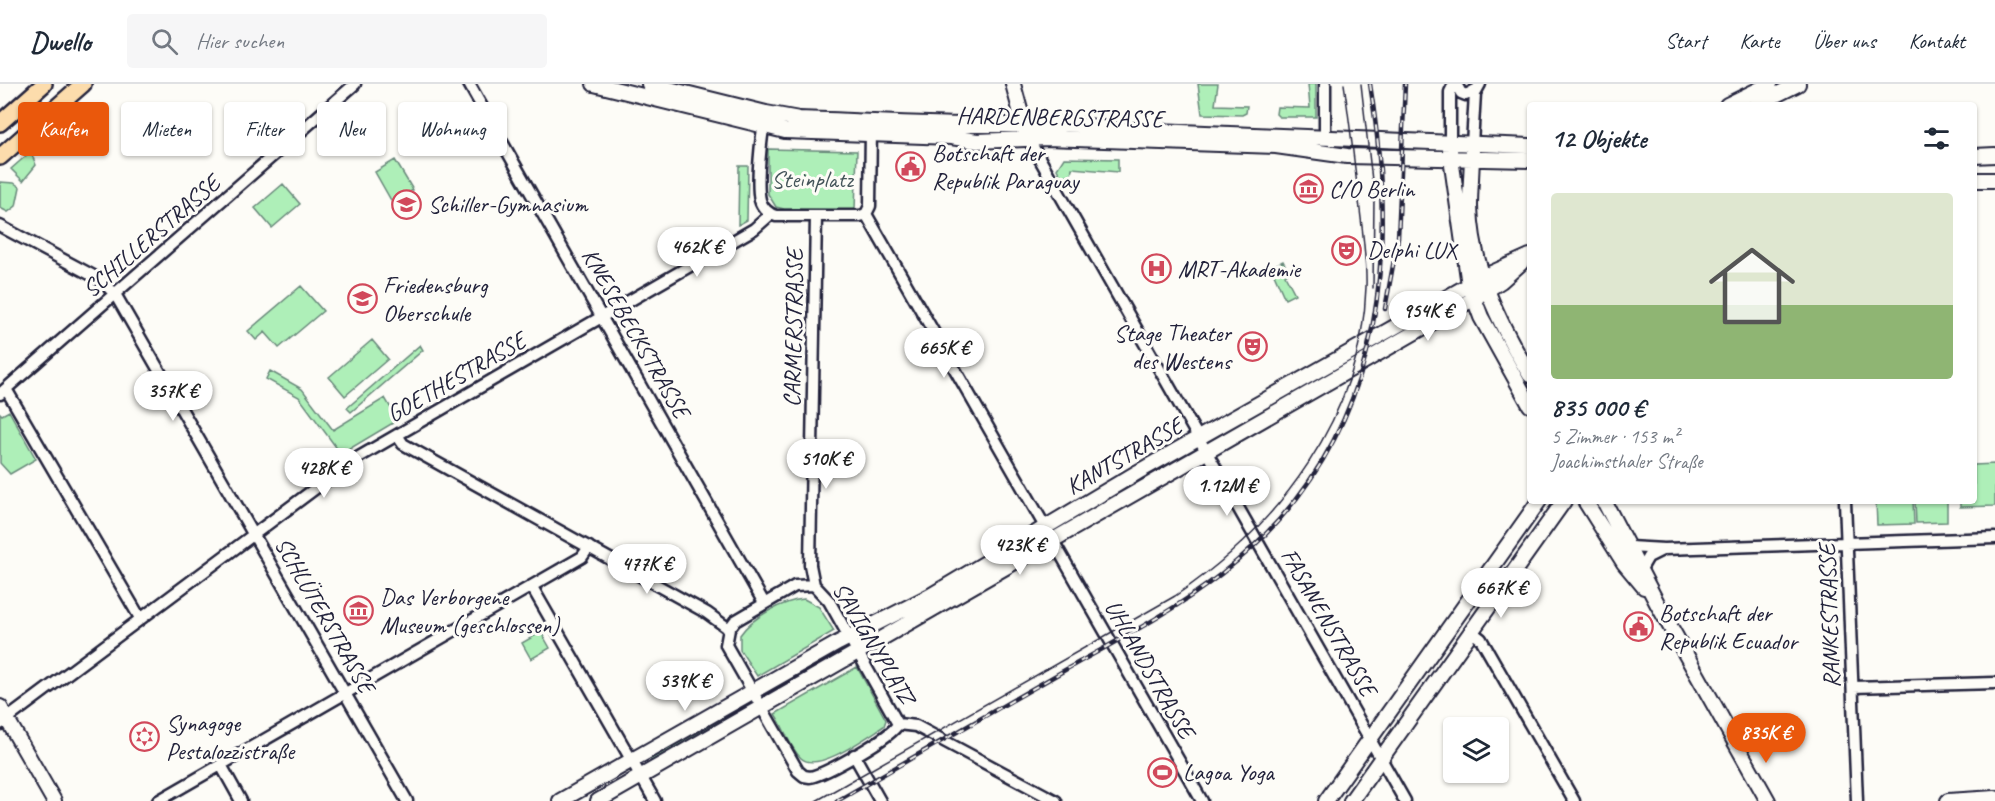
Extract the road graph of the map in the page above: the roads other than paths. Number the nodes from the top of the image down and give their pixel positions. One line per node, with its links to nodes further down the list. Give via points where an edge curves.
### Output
1 (44, 84): 16 (main road)
2 (83, 84): 26 (main road)
3 (355, 84): 39 (street, SCHILLERSTRASSE)
4 (469, 84): 40 (street, KNESEBECKSTRASSE)
5 (594, 84): 15 (main road, HARDENBERGSTRASSE)
6 (649, 84): 15 (main road, HARDENBERGSTRASSE)
7 (1013, 84): 17 (main road, FASANENSTRASSE)
8 (1325, 84): 19 (street)
9 (1455, 84): 12 (street, via 1466,95); 21 (street, via 1450,92)
10 (1770, 84): 13 (main road)
11 (1798, 84): 14 (main road)
12 (1478, 87): 22 (street)
13 (1733, 102)
14 (1762, 102)
15 (765, 120): 18 (main road, HARDENBERGSTRASSE, via 792,132); 32 (street, via 760,200)
16 (0, 123)
17 (1023, 124): 18 (main road, HARDENBERGSTRASSE); 19 (main road, HARDENBERGSTRASSE); 20 (main road, FASANENSTRASSE)
18 (871, 128): 20 (main road, HARDENBERGSTRASSE, via 977,141); 33 (street, via 870,206)
19 (1325, 136): 21 (main road, HARDENBERGSTRASSE)
20 (1029, 140): 27 (main road, HARDENBERGSTRASSE, via 1276,146 1347,156); 45 (street, FASANENSTRASSE)
21 (1450, 143): 22 (main road, HARDENBERGSTRASSE); 27 (main road)
22 (1472, 144): 23 (main road, HARDENBERGSTRASSE); 28 (main road)
23 (1527, 146)
24 (1995, 155): 25 (main road)
25 (1977, 156)
26 (0, 157)
27 (1450, 159): 28 (main road, HARDENBERGSTRASSE); 38 (main road)
28 (1472, 159): 29 (main road, HARDENBERGSTRASSE); 37 (main road, via 1471,217)
29 (1527, 160)
30 (1977, 180): 31 (main road)
31 (1995, 180)
32 (771, 214): 34 (street); 40 (street, GOETHESTRASSE, via 754,229)
33 (866, 214): 34 (street); 52 (street, UHLANDSTRASSE)
34 (816, 216): 61 (street, CARMERSTRASSE, via 810,565)
35 (0, 226): 39 (street, via 101,280)
36 (1527, 258): 37 (main road, KANTSTRASSE)
37 (1485, 284): 38 (main road, KANTSTRASSE); 41 (main road, via 1497,316)
38 (1471, 292): 43 (main road); 45 (main road, KANTSTRASSE); 46 (main road, KANTSTRASSE)
39 (115, 294): 42 (street, SCHILLERSTRASSE); 53 (street, SCHLÜTERSTRASSE)
40 (603, 317): 44 (street, GOETHESTRASSE); 63 (street, KNESEBECKSTRASSE)
41 (1527, 370)
42 (3, 391): 65 (street)
43 (1527, 399)
44 (397, 435): 53 (street, GOETHESTRASSE, via 352,461); 57 (street, via 403,444)
45 (1198, 439): 46 (street, FASANENSTRASSE); 52 (main road, KANTSTRASSE)
46 (1205, 453): 55 (main road, KANTSTRASSE); 77 (street, FASANENSTRASSE)
47 (1537, 504): 77 (main road)
48 (1562, 504): 67 (main road)
49 (1587, 504): 64 (main road, via 1624,563)
50 (1606, 504): 58 (main road)
51 (1845, 504): 56 (street, RANKESTRASSE)
52 (1045, 527): 55 (street, UHLANDSTRASSE); 68 (main road, KANTSTRASSE, via 930,596)
53 (254, 533): 65 (street, GOETHESTRASSE); 73 (street, SCHLÜTERSTRASSE)
54 (1995, 538): 56 (street)
55 (1052, 540): 69 (main road, KANTSTRASSE); 93 (street, UHLANDSTRASSE)
56 (1847, 542): 59 (street); 71 (street, RANKESTRASSE)
57 (589, 547): 62 (street, via 582,557); 66 (street)
58 (1629, 547): 59 (street); 60 (main road)
59 (1664, 549): 60 (street, via 1648,557)
60 (1641, 569): 64 (main road)
61 (814, 585): 63 (street, SAVIGNYPLATZ, via 795,586); 68 (street, SAVIGNYPLATZ)
62 (532, 587): 73 (street); 79 (street)
63 (764, 603): 66 (street, SAVIGNYPLATZ)
64 (1657, 603): 98 (main road)
65 (140, 618): 75 (street, GOETHESTRASSE)
66 (729, 629): 72 (street, SAVIGNYPLATZ, via 726,645)
67 (1472, 632): 80 (main road); 97 (street, via 1481,639)
68 (849, 637): 69 (street, SAVIGNYPLATZ); 72 (main road, KANTSTRASSE)
69 (858, 652): 74 (main road, KANTSTRASSE); 76 (street, SAVIGNYPLATZ)
70 (1995, 683): 71 (street)
71 (1853, 687): 99 (street, RANKESTRASSE)
72 (753, 693): 74 (street, SAVIGNYPLATZ); 79 (main road, KANTSTRASSE)
73 (346, 694): 81 (street); 87 (street, SCHLÜTERSTRASSE)
74 (761, 708): 78 (street, SAVIGNYPLATZ, via 804,776 817,776); 82 (main road, KANTSTRASSE)
75 (2, 717): 84 (main road)
76 (898, 724): 78 (street, SAVIGNYPLATZ); 92 (street, via 916,726)
77 (1370, 740): 80 (street, FASANENSTRASSE); 94 (main road)
78 (854, 755): 91 (street)
79 (632, 760): 82 (street); 88 (main road, KANTSTRASSE)
80 (1381, 760): 95 (main road); 96 (street, FASANENSTRASSE)
81 (221, 765): 85 (street); 86 (street)
82 (641, 776): 89 (main road, KANTSTRASSE); 90 (street)
83 (1995, 798): 100 (main road)
84 (54, 801)
85 (158, 801)
86 (241, 801)
87 (407, 801)
88 (560, 801)
89 (598, 801)
90 (655, 801)
91 (880, 801)
92 (1056, 801)
93 (1202, 801)
94 (1326, 801)
95 (1351, 801)
96 (1405, 801)
97 (1574, 801)
98 (1768, 801)
99 (1857, 801)
100 (1948, 801)

